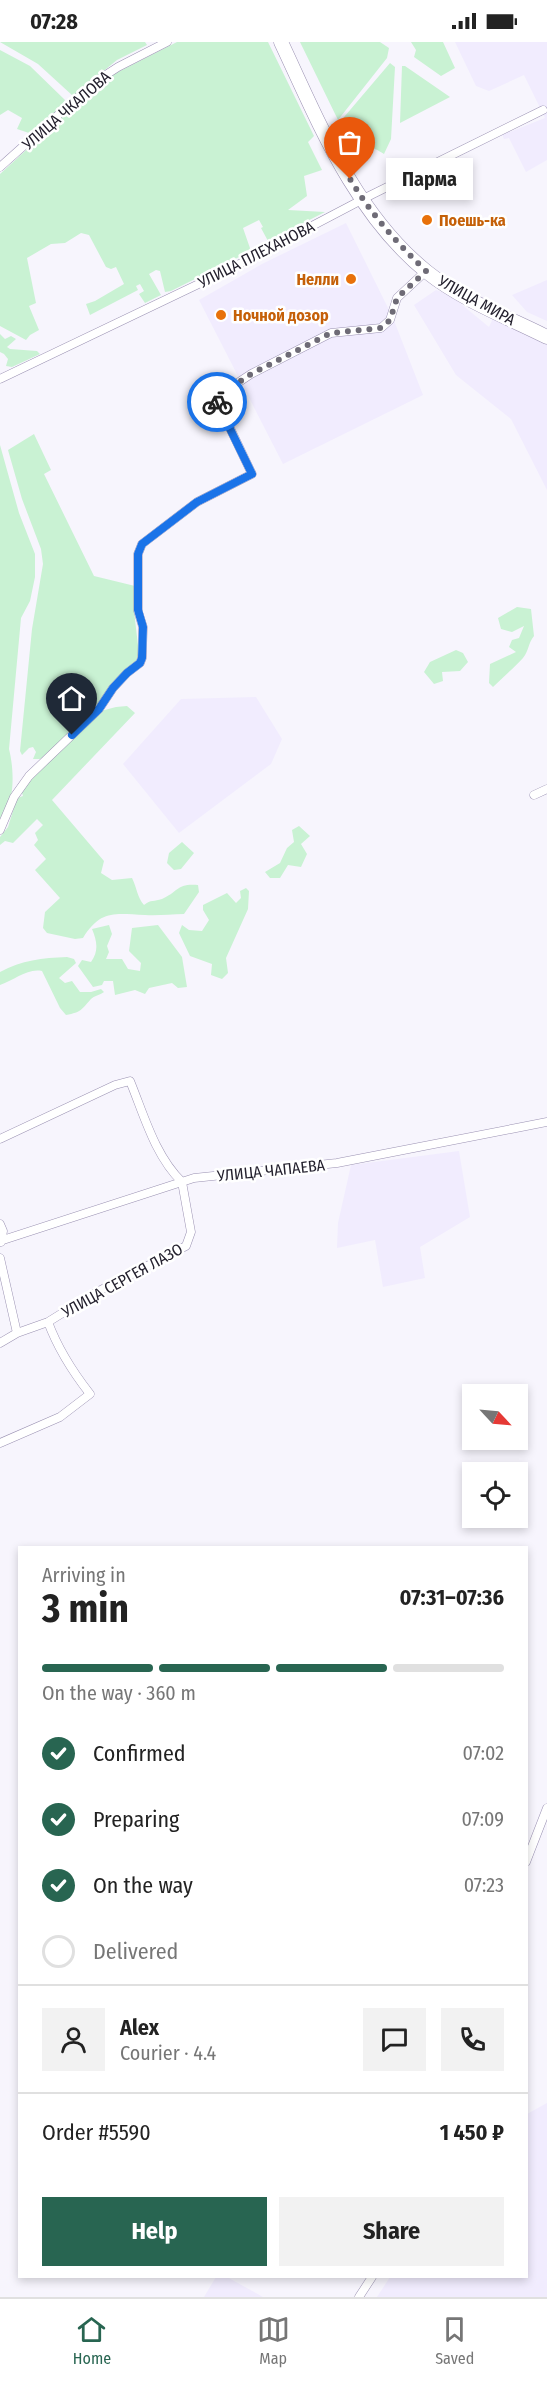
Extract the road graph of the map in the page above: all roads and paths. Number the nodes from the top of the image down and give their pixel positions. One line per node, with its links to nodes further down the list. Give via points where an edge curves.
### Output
1 (167, 42): 4 (street, УЛИЦА ЧКАЛОВА, via 94,82)
2 (281, 42): 5 (highway, УЛИЦА МИРА, via 323,133)
3 (543, 110): 5 (street, УЛИЦА ПЛЕХАНОВА)
4 (0, 168)
5 (362, 200): 6 (highway, УЛИЦА МИРА); 8 (street, УЛИЦА ПЛЕХАНОВА, via 230,269)
6 (426, 271): 7 (highway, УЛИЦА МИРА, via 472,300); 11 (street, via 397,298 390,320 381,328 331,333 251,374 217,401 252,474 197,502 142,544 138,554 138,610 143,627 140,663 29,776 14,797)
7 (547, 337)
8 (0, 379)
9 (547, 789): 10 (street)
10 (534, 795)
11 (0, 830)
12 (547, 1122): 14 (street, УЛИЦА ЧАПАЕВА, via 337,1163)
13 (0, 1139): 14 (street, via 130,1081 156,1144)
14 (182, 1182): 16 (street, УЛИЦА ЧАПАЕВА); 18 (street, УЛИЦА СЕРГЕЯ ЛАЗО, via 191,1232 186,1246)
15 (0, 1224): 16 (street)
16 (0, 1242)
17 (0, 1258): 19 (street)
18 (48, 1322): 19 (street, УЛИЦА СЕРГЕЯ ЛАЗО); 21 (street, via 72,1371 90,1394 60,1417)
19 (17, 1333): 20 (street, УЛИЦА СЕРГЕЯ ЛАЗО)
20 (0, 1343)
21 (0, 1443)
22 (547, 1808): 23 (street)
23 (528, 1857)
24 (371, 2278): 25 (street)
25 (359, 2297)

